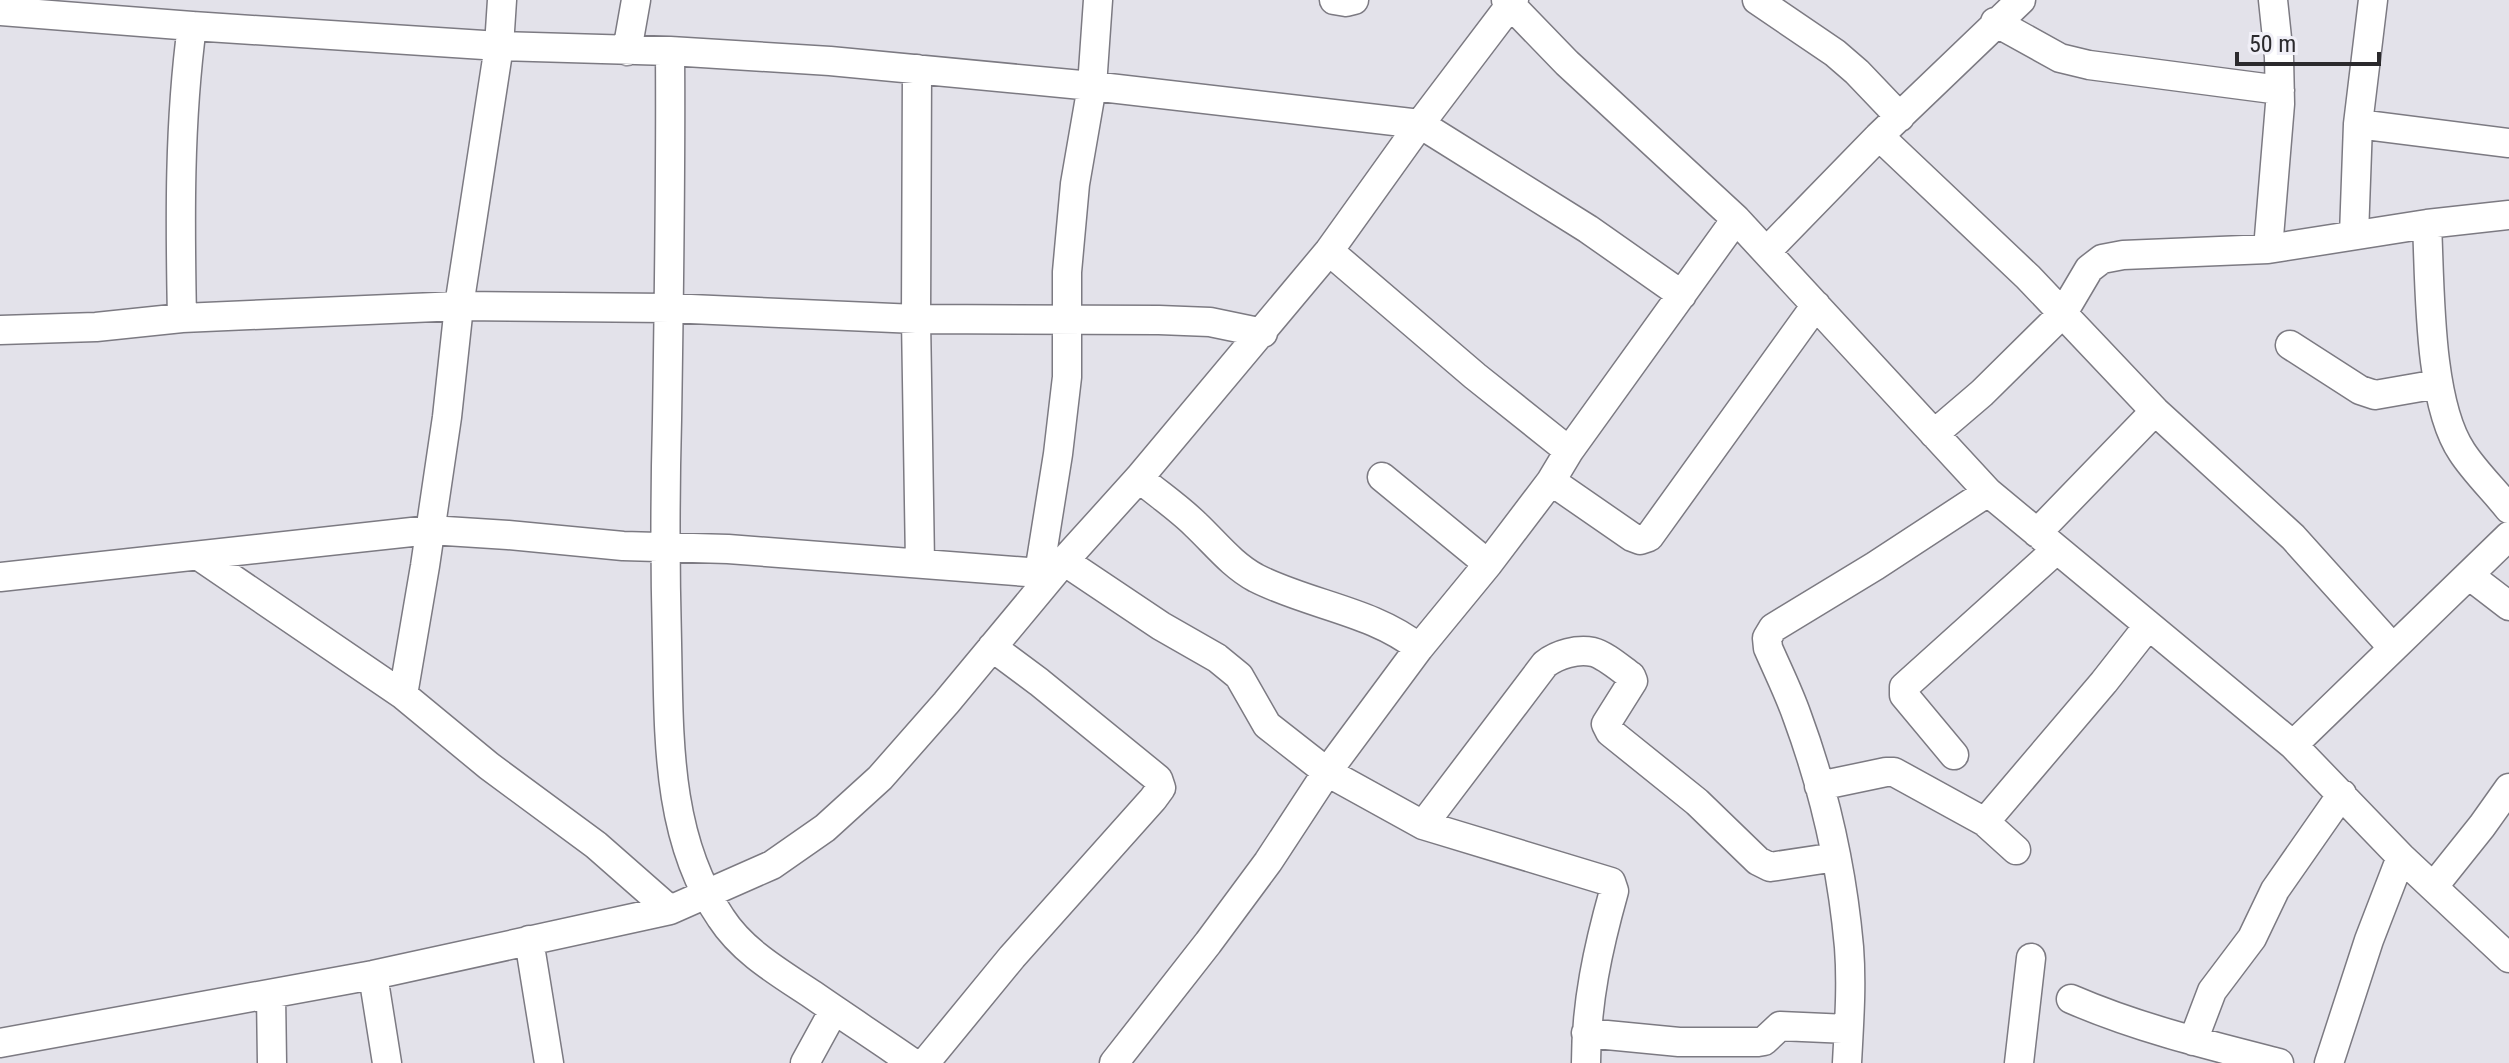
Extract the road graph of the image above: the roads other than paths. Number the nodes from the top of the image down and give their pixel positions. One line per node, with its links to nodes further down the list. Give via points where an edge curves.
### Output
1 (502, 0): 15 (street)
2 (636, 0): 16 (street)
3 (1098, 0): 19 (street)
4 (1334, 0): 5 (street)
5 (1354, 0)
6 (1757, 0): 21 (street, via 1835,53)
7 (2021, 0): 13 (street)
8 (2273, 0): 20 (street)
9 (2373, 0): 23 (street)
10 (1510, 1): 22 (street); 27 (street, via 1567,63)
11 (139, 10): 12 (street); 14 (street)
12 (0, 11)
13 (1995, 22): 20 (street, via 2074,62); 21 (street)
14 (192, 26): 15 (street); 38 (street, via 182,139)
15 (499, 46): 16 (street); 35 (street)
16 (627, 51): 17 (street)
17 (670, 51): 18 (street); 36 (street)
18 (917, 69): 19 (street); 39 (street)
19 (1092, 86): 22 (street); 40 (street, via 1075,184)
20 (2280, 90): 30 (street)
21 (1900, 117): 24 (street)
22 (1420, 124): 31 (street); 33 (street)
23 (2358, 124): 25 (street); 29 (street)
24 (1879, 136): 32 (street); 37 (street)
25 (2509, 143)
26 (2509, 215): 28 (street)
27 (1736, 219): 32 (street); 33 (street)
28 (2427, 224): 29 (street); 44 (street)
29 (2354, 235): 30 (street)
30 (2268, 249): 37 (street, via 2102,259 2089,269)
31 (1329, 251): 42 (street); 47 (street)
32 (1767, 251): 34 (street)
33 (1682, 295): 47 (street)
34 (1816, 305): 46 (street); 50 (street, via 1649,537 1632,537)
35 (459, 306): 36 (street); 38 (street); 53 (street)
36 (668, 308): 39 (street); 56 (street)
37 (2063, 313): 45 (street); 46 (street)
38 (182, 318): 41 (street)
39 (916, 319): 40 (street); 58 (street)
40 (1065, 320): 42 (street, via 1210,322); 60 (street)
41 (0, 330)
42 (1263, 333): 49 (street)
43 (2290, 345): 44 (street, via 2375,395)
44 (2438, 384): 52 (street, via 2461,451)
45 (2155, 411): 55 (street); 66 (street, via 2293,537)
46 (1934, 434): 51 (street)
47 (1569, 451): 50 (street)
48 (1382, 477): 59 (street)
49 (1139, 478): 60 (street); 67 (street, via 1252,576 1401,633)
50 (1551, 481): 59 (street)
51 (1988, 492): 55 (street); 72 (street, via 1773,628 1767,638)
52 (2509, 509)
53 (430, 530): 56 (street); 57 (street); 68 (street)
54 (2509, 536): 61 (street)
55 (2046, 541): 64 (street); 70 (street, via 1904,687 1904,695)
56 (665, 547): 58 (street); 81 (street, via 674,792 688,849)
57 (199, 556): 62 (street); 68 (street)
58 (920, 563): 60 (street)
59 (1488, 564): 67 (street)
60 (1052, 569): 65 (street); 71 (street, via 1217,658 1239,676 1267,725)
61 (2470, 576): 63 (street); 66 (street)
62 (0, 577)
63 (2509, 606)
64 (2148, 626): 69 (street); 75 (street)
65 (992, 647): 81 (street, via 880,778 825,828 772,865); 99 (street, via 1158,779 1161,788)
66 (2392, 647): 69 (street)
67 (1419, 648): 71 (street)
68 (403, 695): 82 (street, via 596,845)
69 (2293, 745): 74 (street)
70 (1954, 755)
71 (1327, 772): 76 (street); 100 (street, via 1268,862)
72 (1819, 786): 75 (street, via 1894,772); 78 (street)
73 (2509, 788): 80 (street)
74 (2342, 794): 79 (street); 92 (street, via 2275,890 2252,938 2212,991)
75 (1985, 822): 77 (street)
76 (1423, 825): 78 (street, via 1545,664 1555,656 1595,652 1633,681 1606,724 1610,732 1697,802 1758,861 1770,867); 91 (street, via 1611,882 1614,891 1599,945)
77 (2016, 850)
78 (1836, 857): 90 (street, via 1849,946)
79 (2401, 857): 80 (street); 105 (street)
80 (2434, 886): 85 (street)
81 (707, 894): 82 (street); 89 (street, via 735,938)
82 (670, 910): 83 (street)
83 (529, 940): 86 (street); 96 (street)
84 (2031, 958): 103 (street)
85 (2509, 958)
86 (373, 975): 87 (street); 95 (street)
87 (271, 994): 93 (street); 94 (street)
88 (2071, 999): 92 (street)
89 (834, 1010): 97 (street); 98 (street)
90 (1848, 1029): 91 (street, via 1780,1026 1758,1042 1679,1042); 102 (street)
91 (1586, 1033): 101 (street)
92 (2193, 1041): 104 (street)
93 (0, 1043)
94 (272, 1063)
95 (387, 1063)
96 (549, 1063)
97 (805, 1063)
98 (913, 1063)
99 (925, 1063)
100 (1114, 1063)
101 (1586, 1063)
102 (1847, 1063)
103 (2019, 1063)
104 (2279, 1063)
105 (2329, 1063)

